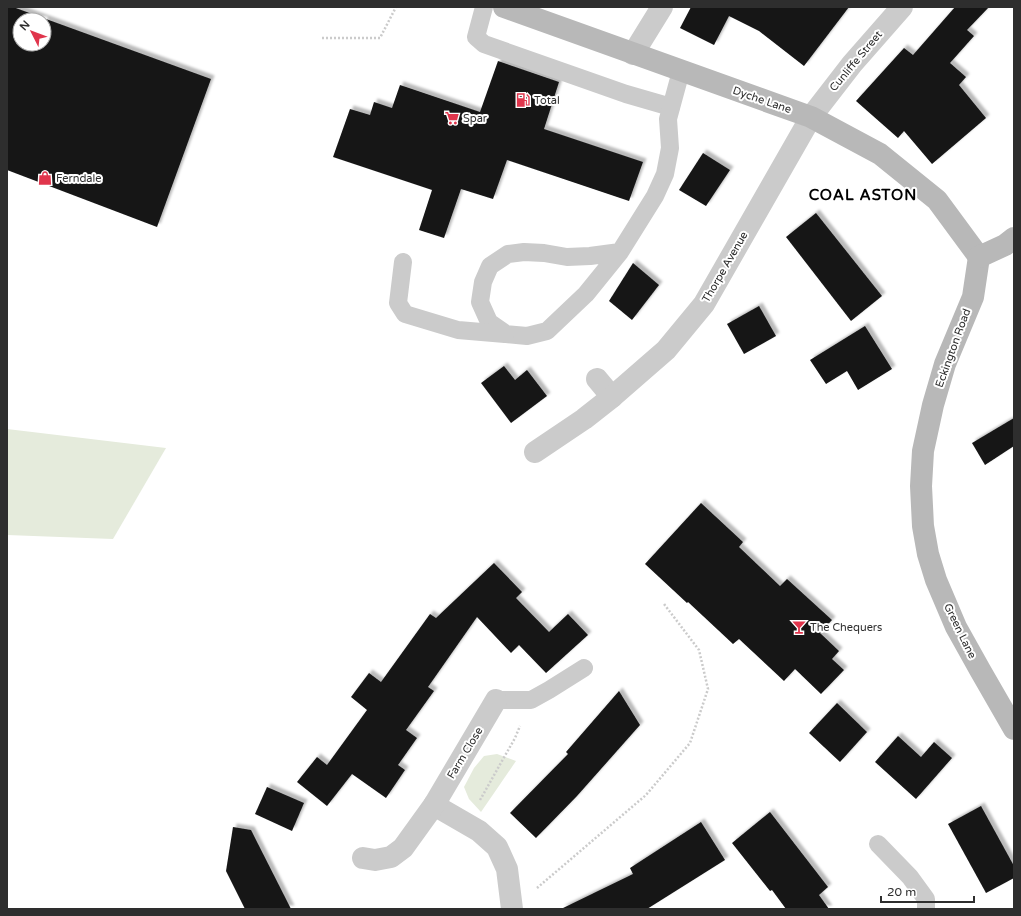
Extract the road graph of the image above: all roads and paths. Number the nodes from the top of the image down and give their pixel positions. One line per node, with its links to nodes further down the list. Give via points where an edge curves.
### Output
1 (396, 7): 6 (path, via 380,38)
2 (484, 7): 9 (lane, via 476,37 484,44 626,94)
3 (504, 7): 7 (main road, Dyche Lane)
4 (662, 7): 7 (street)
5 (902, 7): 10 (street, Cunliffe Street, via 852,64)
6 (322, 38)
7 (633, 54): 8 (main road, Dyche Lane)
8 (681, 71): 9 (lane); 10 (main road, Dyche Lane)
9 (671, 107): 12 (lane, via 668,118 670,148 665,174 655,196)
10 (811, 117): 13 (main road, Dyche Lane, via 880,154 937,200); 17 (street, Thorpe Avenue, via 704,304 666,350)
11 (1011, 245): 13 (main road)
12 (620, 252): 15 (lane, via 586,294 547,331 528,336); 15 (lane, via 567,257 524,252 508,254 490,266 483,282 480,302 489,322)
13 (979, 257): 19 (main road, Eckington Road, via 973,297 945,364 923,452)
14 (403, 262): 15 (lane, via 398,303 405,314 458,330)
15 (506, 334)
16 (597, 379): 17 (street)
17 (612, 397): 18 (street, Thorpe Avenue)
18 (535, 452)
19 (923, 526): 24 (main road, Green Lane, via 936,580 956,627)
20 (664, 604): 29 (path, via 699,650 708,689 690,743 646,795)
21 (584, 668): 23 (lane)
22 (496, 700): 23 (lane); 25 (street, Farm Close)
23 (531, 700): 26 (path, via 515,738)
24 (1014, 729)
25 (434, 805): 26 (street); 28 (street, Farm Close, via 403,848 391,857 375,860)
26 (467, 824): 30 (street, via 497,847 507,869)
27 (878, 844): 31 (lane, via 910,877 926,899)
28 (363, 858)
29 (536, 888)
30 (512, 909)
31 (926, 909)

